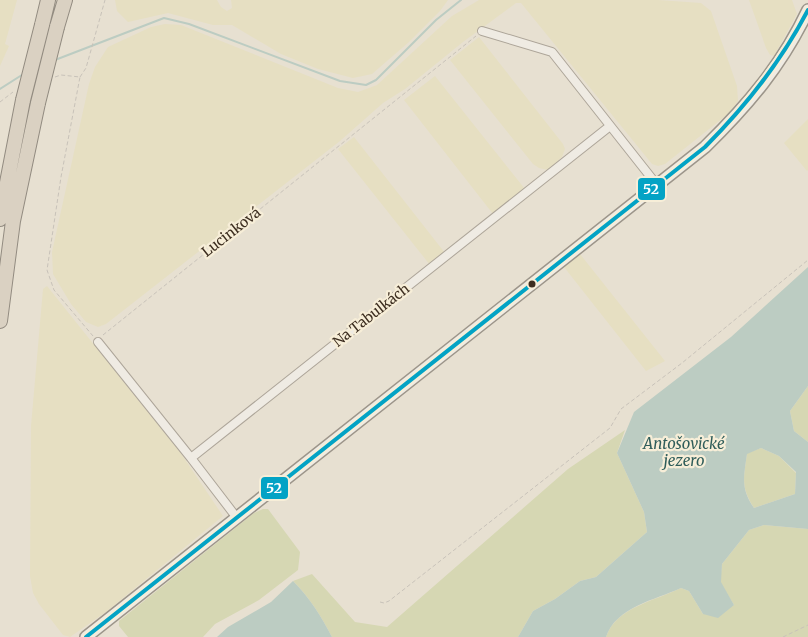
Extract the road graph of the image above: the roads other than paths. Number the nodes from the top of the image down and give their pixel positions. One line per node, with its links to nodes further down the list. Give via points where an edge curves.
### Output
1 (48, 0): 7 (highway, bridge, via 19,96)
2 (65, 0): 8 (highway, bridge, via 38,103 13,221)
3 (808, 10): 6 (street, via 752,100 705,147)
4 (482, 31): 5 (street, via 552,52)
5 (610, 126): 6 (street); 10 (street, Na Tabulkách)
6 (657, 185): 11 (street)
7 (0, 219)
8 (0, 320)
9 (98, 342): 10 (street)
10 (191, 458): 11 (street)
11 (237, 518): 12 (street)
12 (86, 637)

